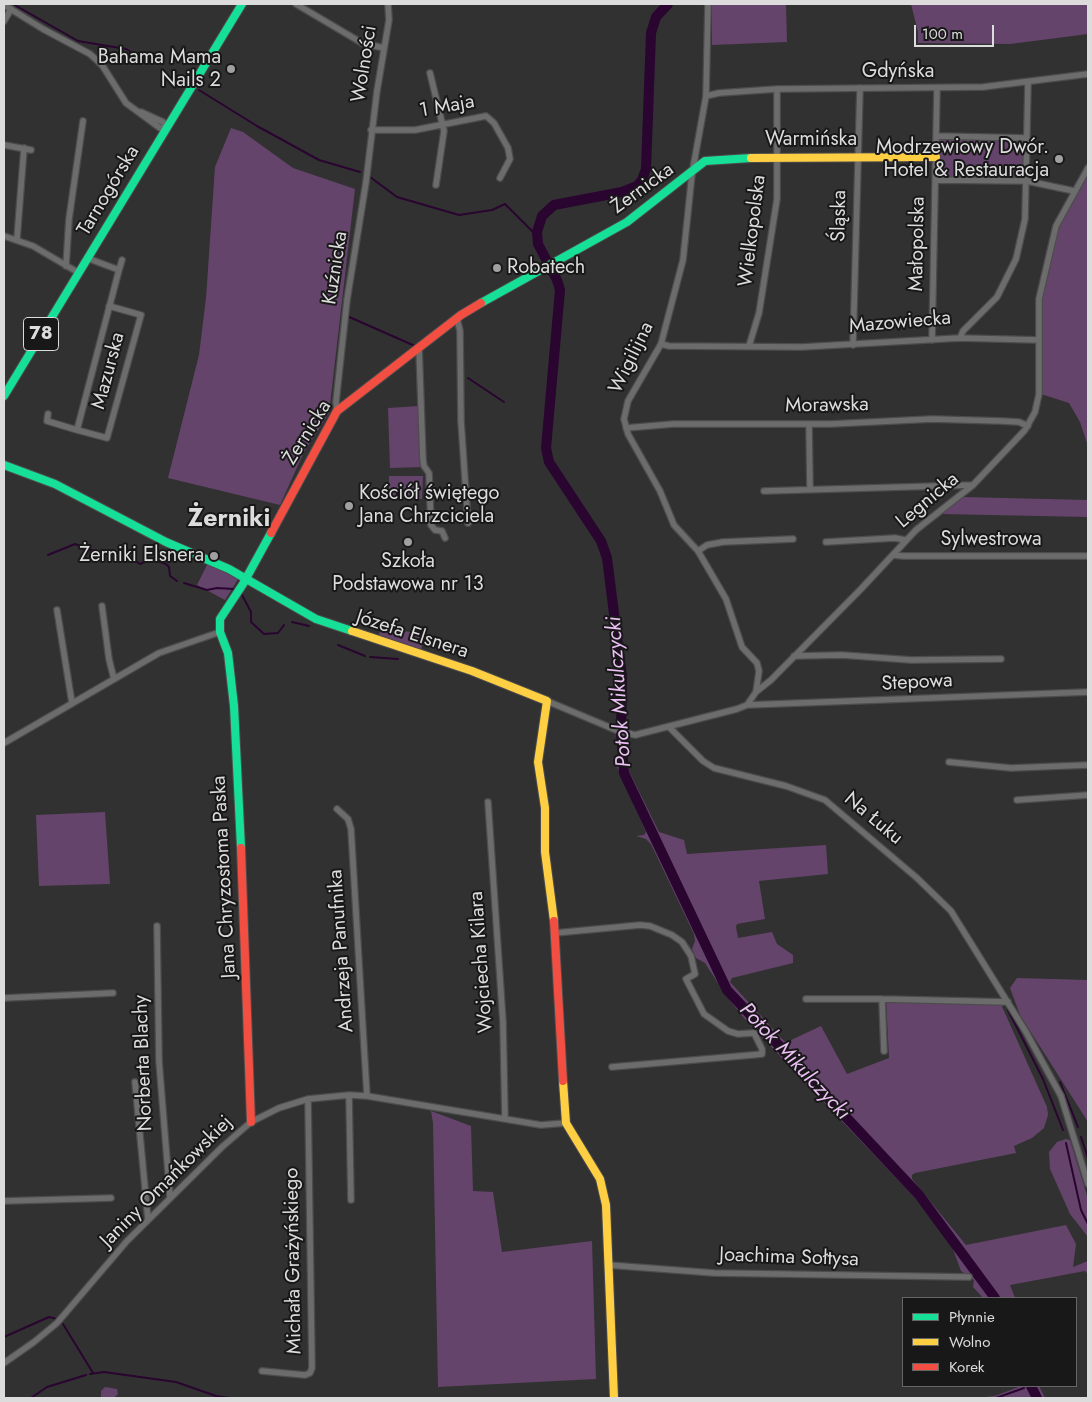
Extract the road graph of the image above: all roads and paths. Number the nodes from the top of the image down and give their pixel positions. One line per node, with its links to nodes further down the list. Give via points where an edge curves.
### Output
1 (242, 4): 18 (street, Tarnogórska / 78)
2 (296, 4): 8 (street, via 362,43)
3 (388, 4): 8 (street, Wolności)
4 (708, 4): 15 (street, Wigilijna)
5 (4, 5): 6 (street)
6 (11, 9): 7 (street); 18 (street, via 90,54 102,65 120,95 139,111 163,122)
7 (4, 21)
8 (384, 48): 19 (street, Wolności)
9 (430, 73): 17 (street)
10 (1088, 74): 11 (street, Gdyńska)
11 (1028, 82): 14 (street, Gdyńska); 21 (street, Mazowiecka)
12 (860, 88): 13 (street, Gdyńska); 14 (street, Gdyńska); 24 (street, Śląska)
13 (776, 89): 15 (street, Gdyńska); 23 (street, Wielkopolska)
14 (937, 89): 20 (street, Małopolska)
15 (706, 96): 27 (street, Wigilijna)
16 (83, 121): 37 (street)
17 (442, 125): 19 (street, 1 Maja, via 401,131); 28 (street, 1 Maja, via 486,116 494,123 508,148 510,159); 31 (street, via 444,131)
18 (166, 128): 35 (street, Tarnogórska / 78)
19 (372, 130): 50 (street, Kuźnicka, via 347,300)
20 (936, 136): 21 (street); 25 (street, Małopolska)
21 (1027, 138): 30 (street, Mazowiecka)
22 (4, 145): 34 (street, via 28,149)
23 (778, 156): 24 (street, Warmińska); 27 (street, Warmińska, via 705,161); 47 (street, Wielkopolska, via 777,199 759,312)
24 (857, 156): 25 (street, Warmińska); 46 (street, Śląska)
25 (936, 158): 29 (street, Małopolska)
26 (1088, 168): 32 (street, Legnicka)
27 (692, 174): 41 (street, Żernicka, via 627,222 496,293); 45 (street, Wigilijna, via 684,260)
28 (500, 178)
29 (936, 180): 30 (street); 43 (street, Małopolska)
30 (1026, 181): 32 (street); 42 (street, Mazowiecka, via 1025,219 1016,259 997,298 963,331)
31 (436, 185)
32 (1074, 191): 44 (street, Legnicka, via 1056,226 1043,280 1039,299)
33 (4, 236): 34 (street)
34 (17, 239): 37 (street)
35 (87, 258): 38 (street); 39 (street, Tarnogórska / 78)
36 (122, 260): 38 (street, Mazurska)
37 (66, 266): 39 (street)
38 (119, 270): 40 (street, Mazurska)
39 (79, 273): 49 (street, Tarnogórska / 78)
40 (109, 306): 55 (street, Mazurska); 55 (street, Mazurska, via 141,315 107,438)
41 (457, 318): 48 (street, Żernicka); 60 (street)
42 (960, 338): 43 (street, Mazowiecka); 44 (street)
43 (932, 340): 46 (street, Mazowiecka)
44 (1039, 340): 53 (street, Legnicka, via 1039,394)
45 (661, 344): 47 (street, Mazowiecka); 54 (street, Wigilijna, via 628,401 624,419)
46 (853, 345): 47 (street, Mazowiecka)
47 (749, 346)
48 (419, 348): 50 (street, Żernicka); 61 (street, via 423,460 429,473 431,525 442,531)
49 (4, 396)
50 (337, 412): 68 (street, Żernicka)
51 (48, 414): 55 (street, Mazurska, via 47,421)
52 (809, 424): 53 (street, Morawska, via 932,419 1019,422); 54 (street, Morawska, via 693,424); 58 (street)
53 (1028, 426): 57 (street, Legnicka)
54 (626, 428): 65 (street, Wigilijna, via 660,491 674,526)
55 (77, 430)
56 (4, 465): 68 (street, Józefa Elsnera, via 55,484 166,542)
57 (972, 485): 58 (street); 63 (street, Legnicka)
58 (810, 489): 59 (street)
59 (764, 491)
60 (468, 523)
61 (445, 538)
62 (793, 539): 65 (street, via 723,542)
63 (906, 540): 64 (street); 66 (street, Legnicka)
64 (826, 542)
65 (698, 551): 75 (street, Wigilijna, via 726,599 742,647 757,664)
66 (893, 554): 67 (street, Sylwestrowa); 72 (street, Legnicka)
67 (1088, 556)
68 (246, 578): 71 (street, Żernicka, via 220,619); 77 (street, Józefa Elsnera, via 316,619 472,671)
69 (102, 606): 74 (street)
70 (57, 610): 78 (street)
71 (220, 632): 74 (street, via 159,653); 102 (street, Jana Chryzostoma Paska, via 228,653 234,706 244,886)
72 (794, 656): 73 (street); 75 (street, Legnicka)
73 (1001, 659)
74 (114, 679): 78 (street)
75 (756, 692): 79 (street, Legnicka)
76 (1088, 692): 79 (street, Stepowa)
77 (547, 701): 80 (street, Józefa Elsnera, via 627,734 650,733); 89 (street, via 538,762)
78 (72, 703): 81 (street)
79 (747, 705): 80 (street)
80 (669, 727): 94 (street, Na Łuku, via 714,768 805,792 838,809 951,912)
81 (4, 743)
82 (949, 762): 83 (street, via 1010,768)
83 (1088, 764)
84 (1088, 795): 85 (street)
85 (1017, 800)
86 (488, 802): 101 (street, Wojciecha Kilara, via 503,1022)
87 (337, 809): 99 (street, Andrzeja Panufnika, via 348,819 351,829)
88 (157, 926): 105 (street, Norberta Blachy, via 159,1061)
89 (555, 933): 96 (street, via 627,925 650,926 672,935 682,942 691,956 695,974 686,979 704,1014 728,1031 754,1033 762,1049 762,1054); 103 (street)
90 (113, 993): 91 (street)
91 (4, 998)
92 (806, 999): 93 (street)
93 (882, 999): 94 (street); 95 (street)
94 (1008, 1002): 104 (street, Na Łuku, via 1061,1096)
95 (884, 1051)
96 (612, 1067)
97 (135, 1082): 109 (street)
98 (348, 1095): 99 (street, Janiny Omańkowskiej); 100 (street, Janiny Omańkowskiej); 107 (street)
99 (367, 1096): 101 (street, Janiny Omańkowskiej)
100 (308, 1099): 102 (street, Janiny Omańkowskiej, via 279,1108); 113 (street, Michała Grażyńskiego, via 312,1368 305,1374)
101 (505, 1119): 103 (street, Janiny Omańkowskiej, via 541,1126)
102 (251, 1122): 105 (street, Janiny Omańkowskiej)
103 (566, 1122): 110 (street, via 603,1188 607,1211)
104 (1088, 1184)
105 (170, 1197): 109 (street, Janiny Omańkowskiej)
106 (111, 1198): 108 (street)
107 (351, 1200)
108 (4, 1201)
109 (148, 1220): 112 (street, Janiny Omańkowskiej, via 57,1323)
110 (608, 1265): 111 (street, Joachima Sołtysa, via 714,1273); 114 (street)
111 (969, 1276)
112 (4, 1363)
113 (262, 1371)
114 (614, 1398)

